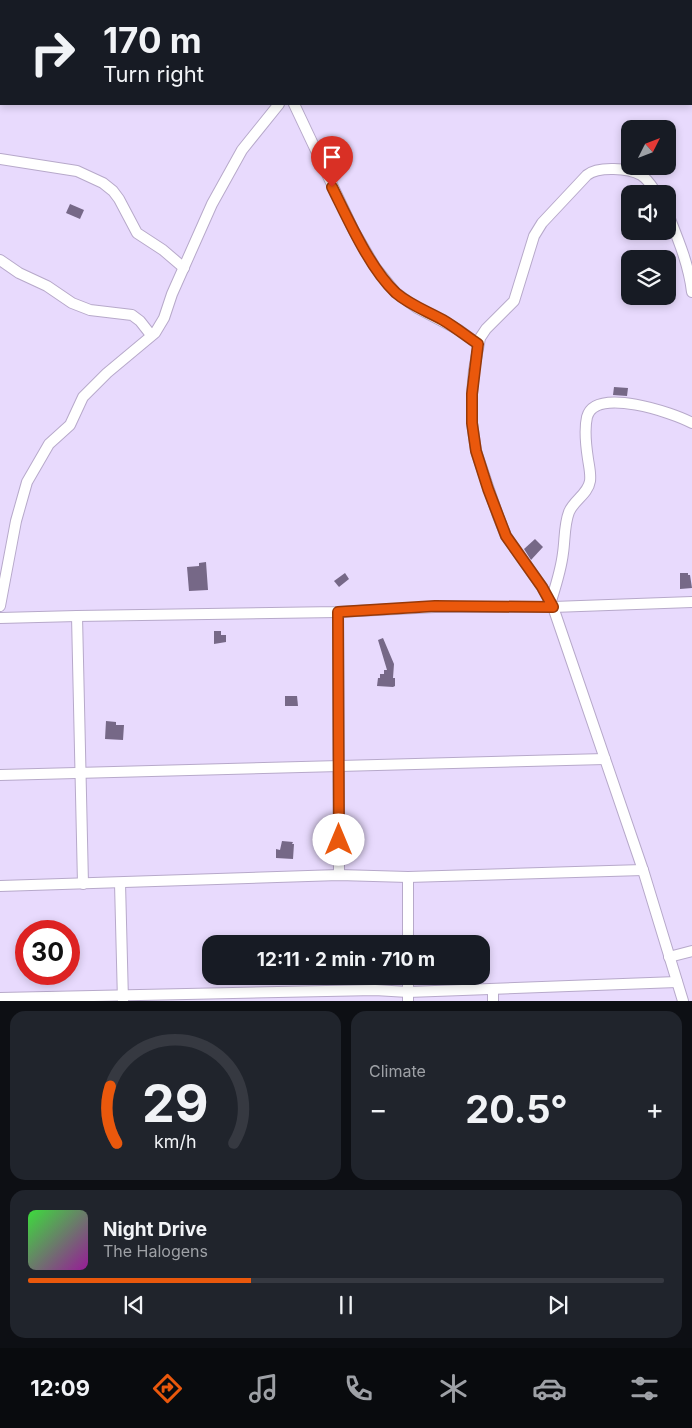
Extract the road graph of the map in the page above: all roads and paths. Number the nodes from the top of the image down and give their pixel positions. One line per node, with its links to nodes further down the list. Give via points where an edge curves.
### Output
1 (278, 105): 7 (street, via 242,150 212,204)
2 (294, 105): 10 (street, via 354,231 375,267 396,292)
3 (0, 159): 7 (street, via 77,171 103,183 119,199 137,233)
4 (650, 185): 10 (street, via 642,175 630,171 598,169 587,176 542,223 534,236 514,301 486,329)
5 (676, 234): 8 (street)
6 (0, 260): 9 (street, via 72,303 90,310 132,315)
7 (184, 268): 9 (street, via 164,318)
8 (692, 292)
9 (151, 336): 14 (street, via 83,397 70,426 49,444 27,482 16,520)
10 (478, 344): 13 (street, via 472,394 476,451 506,536)
11 (692, 423): 13 (street, via 658,409 630,404 595,405 590,410 586,440 590,483 569,510)
12 (692, 602): 13 (street)
13 (552, 604): 15 (street); 18 (street)
14 (0, 606)
15 (338, 612): 16 (street); 19 (street)
16 (77, 616): 17 (street); 20 (street)
17 (0, 618)
18 (605, 759): 19 (street); 22 (street)
19 (339, 768): 20 (street); 23 (street)
20 (80, 774): 21 (street); 26 (street)
21 (0, 775)
22 (643, 870): 24 (street); 30 (street)
23 (339, 875): 24 (street); 25 (street)
24 (408, 877): 28 (street)
25 (120, 883): 26 (street); 35 (street)
26 (83, 884): 27 (street)
27 (0, 886)
28 (408, 935)
29 (692, 951): 30 (street)
30 (669, 957): 31 (street)
31 (677, 982): 32 (street); 36 (street)
32 (493, 995): 33 (street)
33 (408, 996): 35 (street, via 375,990)
34 (0, 998): 35 (street)
35 (123, 998)
36 (683, 1000)

